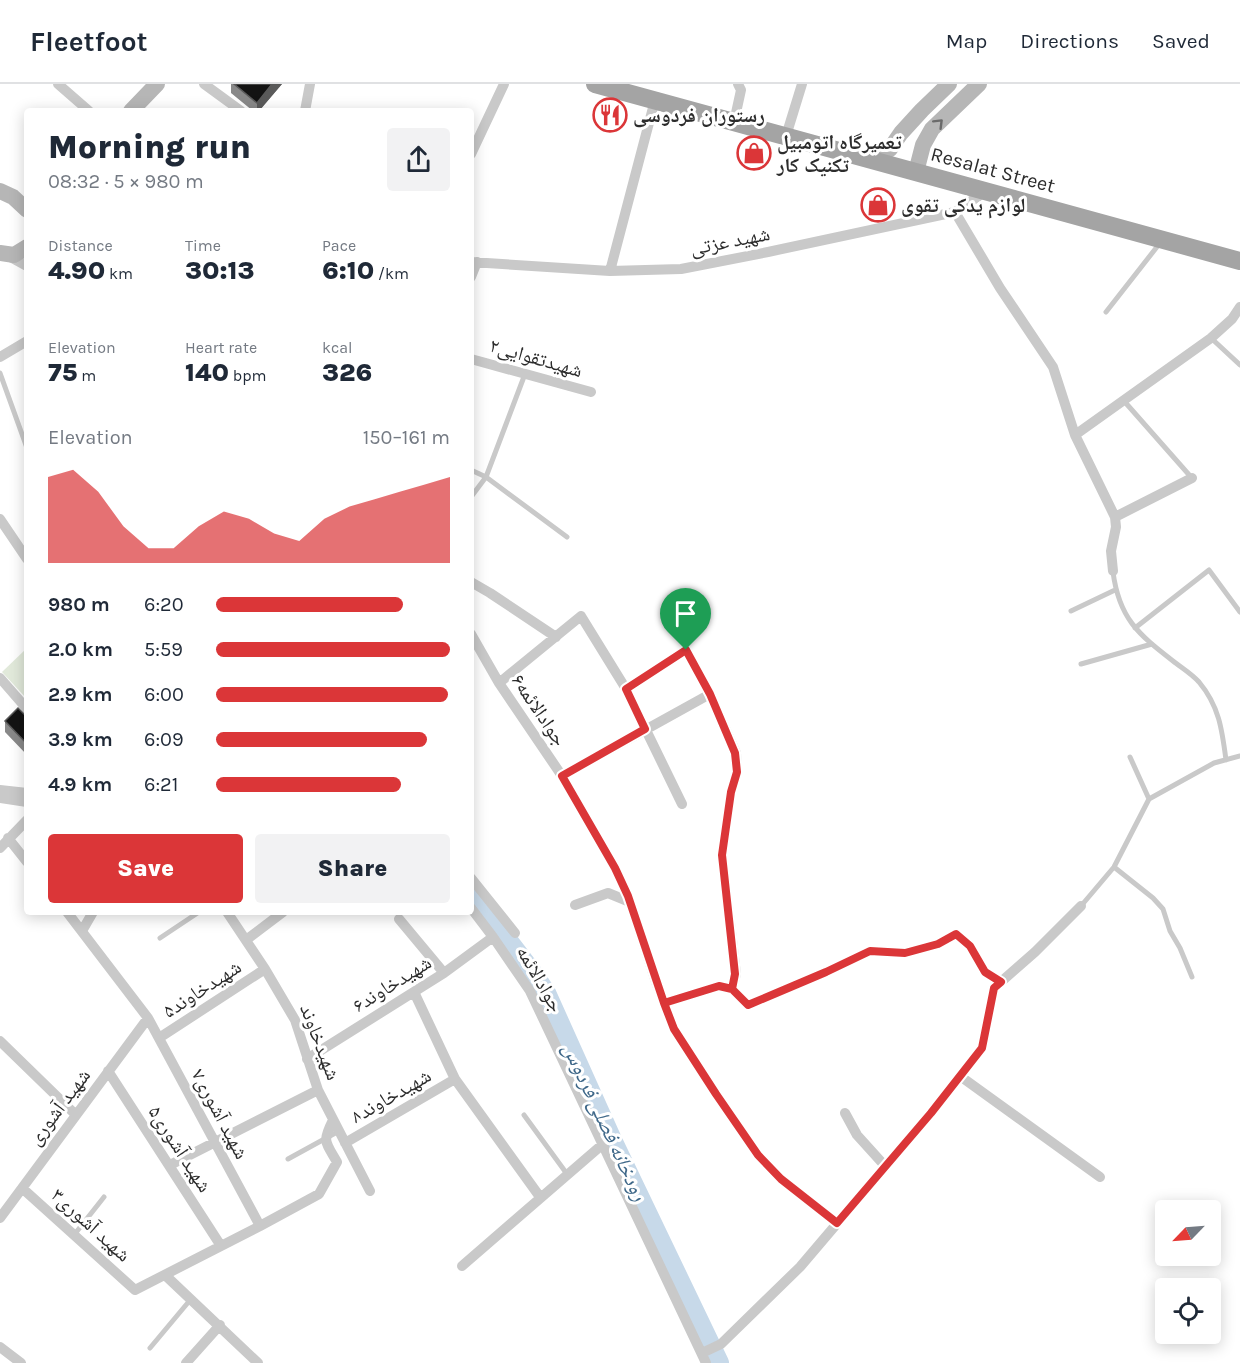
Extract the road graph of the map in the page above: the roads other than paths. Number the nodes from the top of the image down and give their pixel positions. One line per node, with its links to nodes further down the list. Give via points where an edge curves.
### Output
1 (58, 84): 12 (street)
2 (157, 84): 13 (street)
3 (204, 84): 14 (street)
4 (310, 84): 15 (street)
5 (504, 84): 18 (street)
6 (595, 84): 11 (main road, Resalat Street)
7 (738, 84): 16 (street, via 741,90)
8 (802, 84): 17 (street)
9 (949, 84): 19 (street, via 890,149)
10 (979, 84): 20 (street, one-way to 10, via 922,145 932,129)
11 (655, 100): 16 (main road, Resalat Street); 31 (street)
12 (86, 108)
13 (134, 108)
14 (237, 108)
15 (306, 108)
16 (734, 122): 17 (main road, Resalat Street)
17 (786, 136): 19 (main road, Resalat Street)
18 (474, 148)
19 (870, 159): 20 (main road, Resalat Street)
20 (916, 172): 22 (main road, Resalat Street)
21 (0, 191): 23 (street)
22 (986, 191): 24 (street, شهید عزتی); 25 (main road, Resalat Street)
23 (24, 207)
24 (955, 212): 31 (street, شهید عزتی, via 681,269); 43 (street, via 1053,367)
25 (1163, 240): 28 (main road, Resalat Street); 33 (lane)
26 (24, 249): 27 (street, via 15,255)
27 (2, 253): 30 (street)
28 (1240, 261)
29 (474, 262): 31 (street, شهید عزتی)
30 (24, 264)
31 (610, 271)
32 (1240, 307): 34 (street)
33 (1106, 312)
34 (1211, 338): 38 (lane); 42 (street)
35 (24, 343): 36 (street)
36 (0, 357)
37 (474, 359): 40 (street, شهیدتقوایی۲)
38 (1240, 365)
39 (0, 373): 44 (lane)
40 (525, 374): 41 (street, شهیدتقوایی۲); 46 (lane)
41 (591, 392)
42 (1123, 400): 43 (street); 47 (lane)
43 (1075, 435): 49 (street)
44 (24, 440)
45 (474, 471): 46 (lane)
46 (486, 477): 48 (lane); 51 (lane)
47 (1192, 478): 49 (street)
48 (474, 493)
49 (1115, 517): 53 (street)
50 (0, 519): 52 (street)
51 (567, 537)
52 (24, 555)
53 (1113, 571): 55 (lane)
54 (474, 584): 59 (street)
55 (1115, 590): 56 (lane); 58 (lane)
56 (1071, 611)
57 (1240, 612): 58 (lane, via 1209,570)
58 (1135, 628): 61 (lane)
59 (556, 637): 64 (street); 65 (street, via 581,616)
60 (474, 639): 64 (street, جوادالائمه۶)
61 (1152, 644): 62 (lane); 71 (lane, via 1197,680 1212,700)
62 (1081, 664)
63 (0, 678): 67 (street)
64 (499, 683): 72 (street, جوادالائمه۶)
65 (626, 689): 66 (street, via 686,650); 68 (street)
66 (710, 694): 68 (street); 104 (street, via 735,753 737,772 722,855 735,974)
67 (24, 706)
68 (645, 729): 72 (street); 78 (street)
69 (1240, 756): 71 (lane)
70 (1130, 757): 76 (lane)
71 (1227, 760): 76 (lane, via 1214,763)
72 (562, 776): 85 (street, جوادالائمه۶)
73 (0, 790): 74 (street)
74 (24, 793)
75 (0, 798): 77 (street)
76 (1149, 799): 83 (lane)
77 (24, 802)
78 (682, 804)
79 (24, 823): 80 (street)
80 (8, 838): 81 (street); 82 (street)
81 (0, 848)
82 (24, 858)
83 (1114, 867): 87 (lane); 102 (lane, via 1163,909)
84 (474, 882): 96 (street, جوادالائمه)
85 (630, 902): 86 (street, via 608,893); 106 (street, جوادالائمه۶)
86 (575, 905)
87 (1082, 906): 103 (street)
88 (474, 912): 97 (street, جوادالائمه)
89 (69, 915): 95 (street, شهید آشوری۷)
90 (91, 915): 95 (street)
91 (194, 915): 98 (lane)
92 (229, 915): 99 (street, شهیدخاوند)
93 (279, 915): 99 (street)
94 (399, 919): 101 (street)
95 (82, 931): 107 (street, شهید آشوری۷)
96 (515, 933)
97 (494, 936): 101 (street, شهیدخاوند۶); 123 (street, جوادالائمه, via 530,991)
98 (160, 938)
99 (246, 940): 100 (street, شهیدخاوند)
100 (265, 969): 108 (street, شهیدخاوند۵); 110 (street, شهیدخاوند, via 295,1020)
101 (444, 973): 105 (street, شهیدخاوند۶)
102 (1192, 977)
103 (1001, 982): 104 (street, via 985,972 970,946 956,934 938,944 905,953 870,951 748,1005); 112 (street, via 994,988 982,1048)
104 (732, 989): 106 (street, via 719,986)
105 (414, 992): 110 (street, شهیدخاوند۶); 113 (street)
106 (664, 1003): 134 (street, جوادالائمه۶, via 674,1029 758,1155 781,1179)
107 (148, 1018): 108 (street, شهید آشوری۷); 111 (street, شهید آشوری)
108 (159, 1038): 121 (street, شهید آشوری۷)
109 (0, 1041): 116 (street)
110 (308, 1059): 114 (street, شهیدخاوند)
111 (108, 1071): 116 (street, شهید آشوری); 125 (street, شهید آشوری۵)
112 (960, 1076): 126 (street); 128 (street)
113 (455, 1079): 122 (street, شهیدخاوند۸); 132 (street)
114 (318, 1090): 118 (street, شهیدخاوند); 121 (street)
115 (846, 1113): 126 (street, via 857,1135)
116 (76, 1115): 129 (street, شهید آشوری)
117 (524, 1115): 127 (lane)
118 (333, 1120): 119 (street, شهیدخاوند); 120 (street)
119 (339, 1131): 120 (lane); 122 (street, شهیدخاوند)
120 (326, 1139): 124 (lane); 135 (street, via 336,1162 319,1194)
121 (215, 1142): 125 (street); 135 (street, شهید آشوری۷)
122 (345, 1143): 130 (street, شهیدخاوند)
123 (603, 1144): 127 (street); 144 (street, جوادالائمه)
124 (288, 1159)
125 (170, 1165): 137 (street, شهید آشوری۵)
126 (885, 1166): 134 (street)
127 (567, 1174): 132 (street)
128 (1100, 1177)
129 (22, 1188): 133 (street, شهید آشوری); 136 (street, شهید آشوری۳)
130 (370, 1191)
131 (104, 1197): 136 (lane)
132 (540, 1197): 138 (street)
133 (0, 1218)
134 (837, 1223): 144 (street, via 800,1267)
135 (260, 1226): 137 (street)
136 (74, 1235): 139 (street, شهید آشوری۳, via 135,1290)
137 (221, 1246): 139 (street)
138 (462, 1266)
139 (165, 1275): 140 (street)
140 (191, 1299): 141 (street); 143 (lane)
141 (220, 1326): 146 (street); 147 (street)
142 (0, 1347): 145 (street)
143 (150, 1348)
144 (704, 1358)
145 (21, 1363)
146 (186, 1363)
147 (258, 1363)

